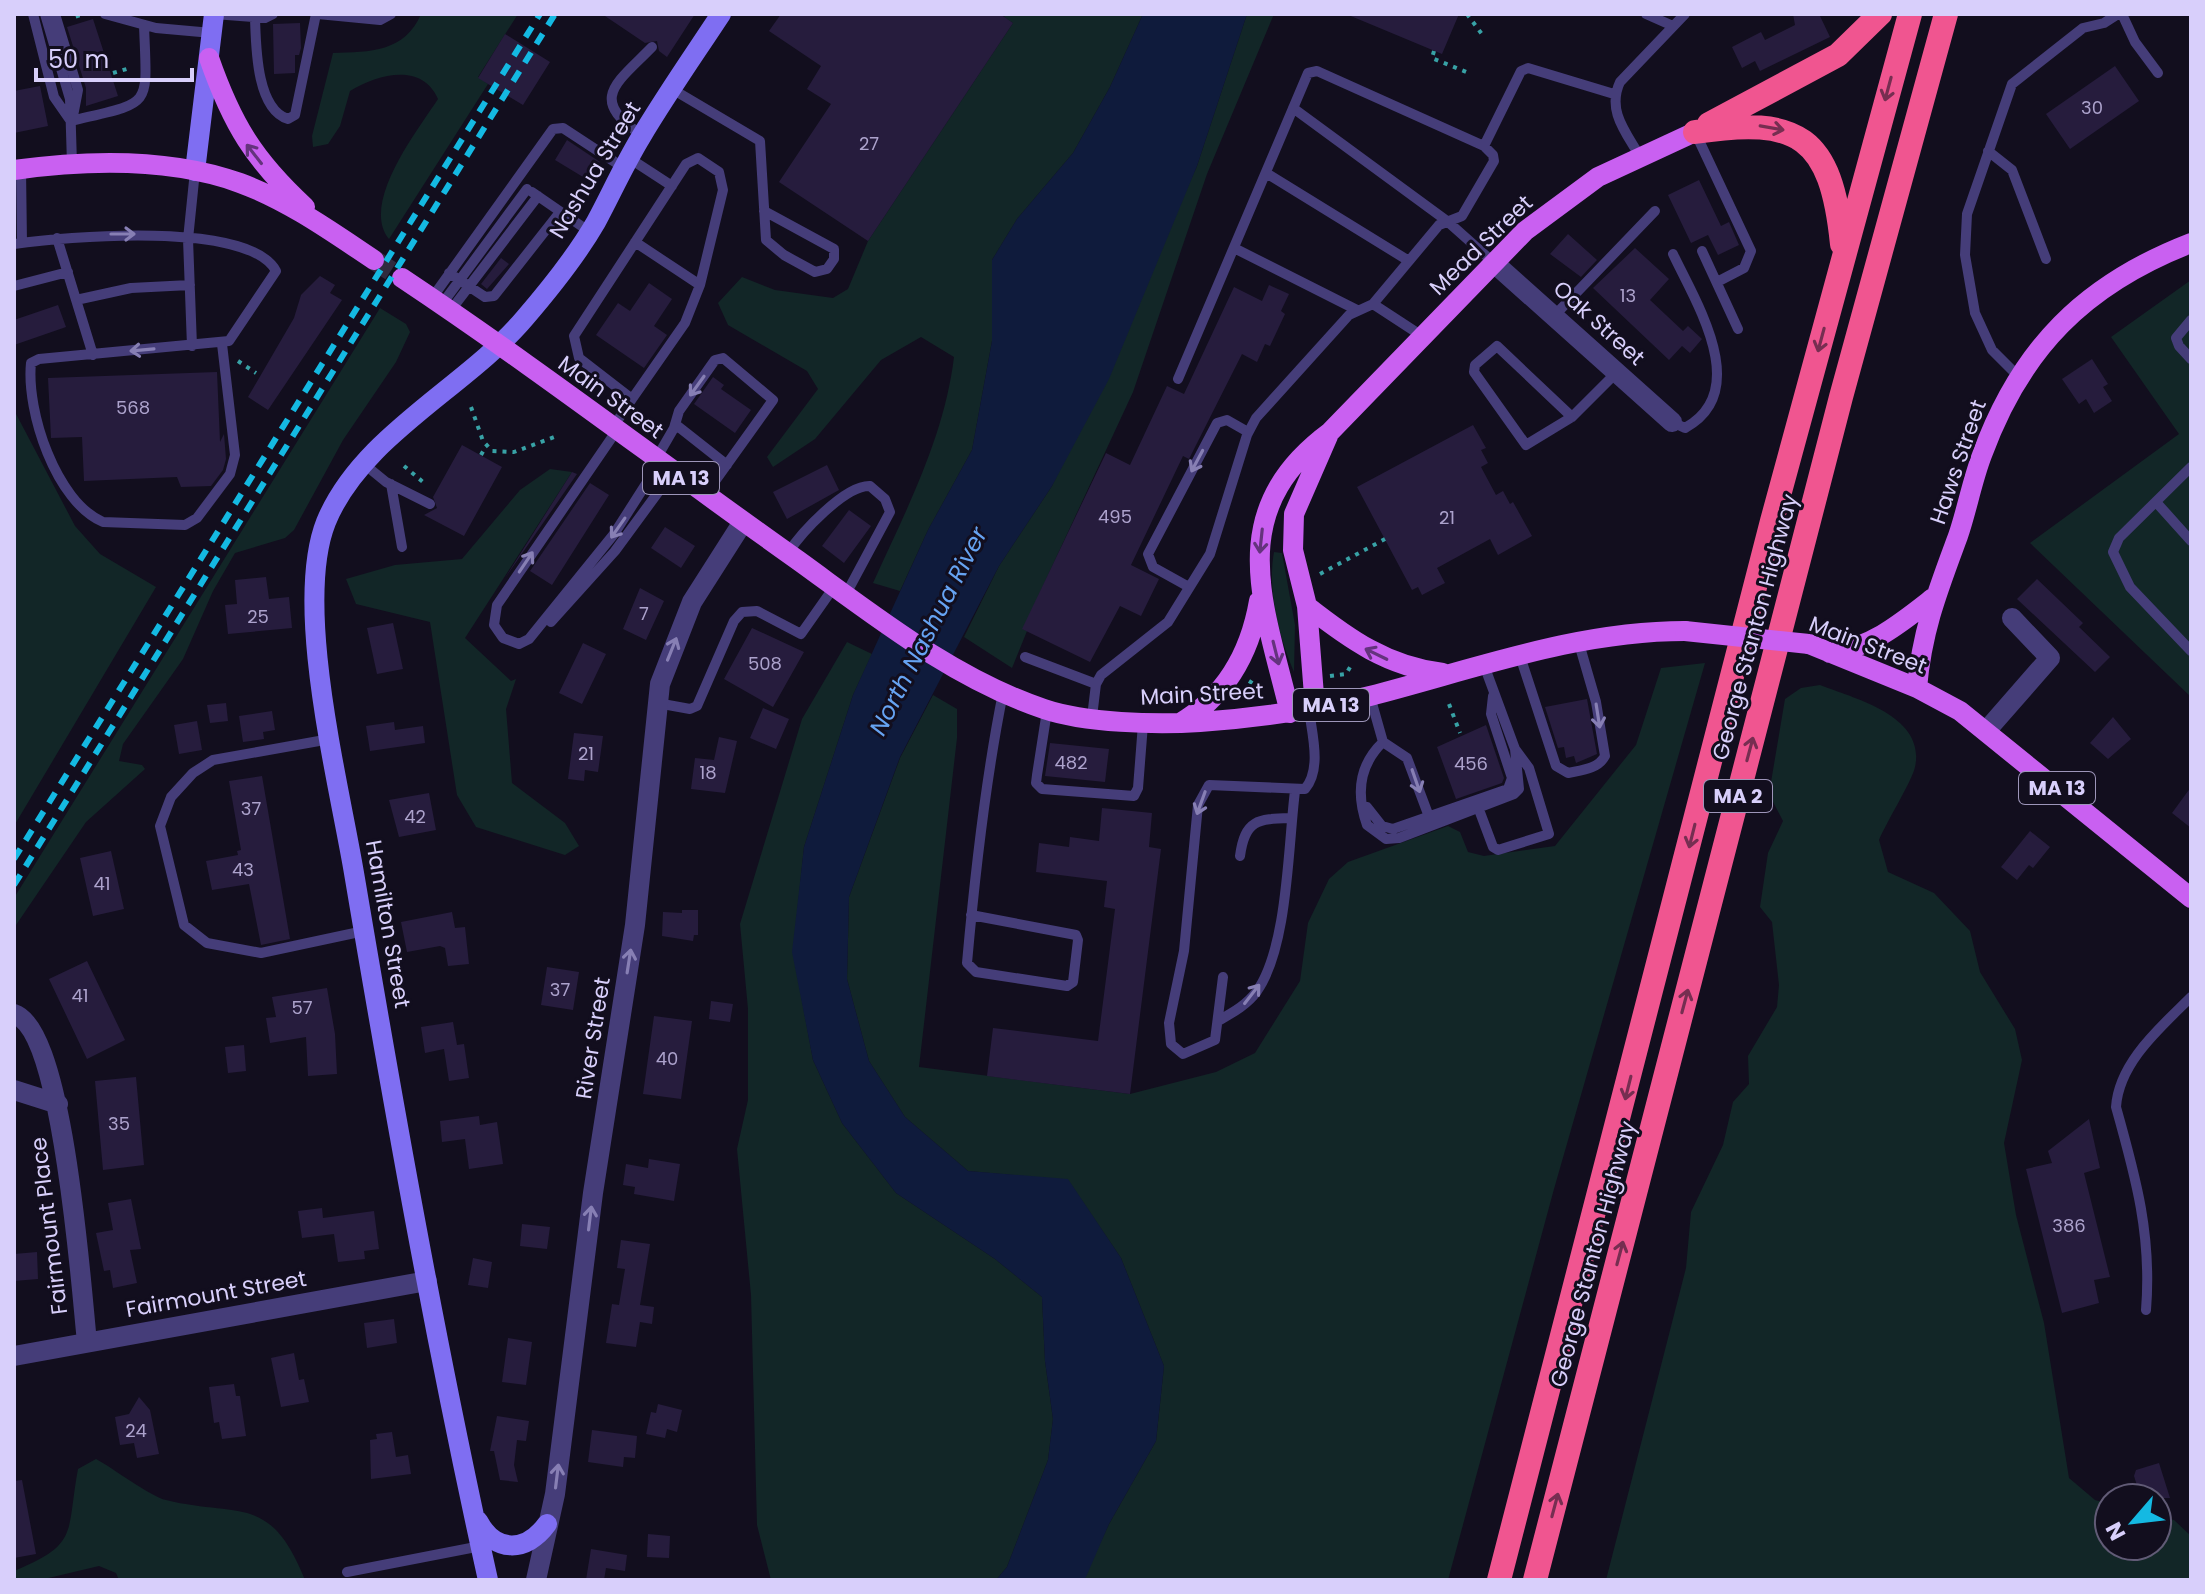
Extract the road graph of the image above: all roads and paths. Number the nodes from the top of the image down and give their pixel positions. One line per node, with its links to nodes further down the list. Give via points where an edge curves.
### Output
1 (33, 14): 33 (lane, via 54,97)
2 (45, 14): 33 (lane, via 69,93)
3 (55, 14): 33 (lane, via 78,90)
4 (77, 14): 19 (path)
5 (105, 14): 21 (lane)
6 (273, 14): 18 (lane)
7 (317, 14): 8 (lane, via 380,20); 18 (lane, via 295,115 288,119 273,109 261,81)
8 (391, 14)
9 (721, 14): 30 (main road, Nashua Street)
10 (1467, 14): 23 (path)
11 (1646, 14): 22 (lane)
12 (1685, 14): 22 (lane)
13 (1880, 14): 34 (highway, via 1838,55)
14 (1910, 14): 62 (highway, George Stanton Highway / MA 2, one-way to 62)
15 (1946, 14): 26 (highway, George Stanton Highway / MA 2)
16 (1954, 14): 26 (highway)
17 (2120, 14): 29 (lane); 37 (lane, via 2083,28 2016,78)
18 (255, 18): 20 (lane)
19 (80, 23)
20 (213, 24): 21 (lane); 27 (main road)
21 (144, 25): 33 (lane, via 145,88 140,100)
22 (1673, 26): 31 (lane)
23 (1484, 37)
24 (652, 47): 35 (lane, via 612,88 609,99 620,120)
25 (1434, 51): 28 (path, via 1432,58)
26 (1933, 54): 175 (highway, George Stanton Highway / MA 2, one-way to 26)
27 (209, 58): 42 (main road); 52 (main road, one-way to 27, via 254,156 229,114)
28 (1469, 73)
29 (2158, 73)
30 (672, 89): 35 (main road, Nashua Street); 48 (lane, via 760,141)
31 (1614, 94): 36 (lane, via 1536,68 1521,71); 38 (lane, via 1615,110)
32 (1293, 108): 36 (lane, via 1308,73 1317,71); 43 (lane); 51 (lane)
33 (71, 121): 40 (lane)
34 (1695, 132): 38 (main road, Mead Street); 62 (highway, one-way to 62, via 1761,126 1783,129 1804,141 1829,181); 70 (lane, via 1751,251 1744,268)
35 (642, 135): 39 (main road, Nashua Street)
36 (1484, 146): 51 (lane, via 1494,161 1462,216)
37 (1988, 151): 63 (lane, via 2012,170); 88 (lane, via 1964,227 1967,275 1987,343)
38 (1639, 155): 66 (main road, Mead Street, via 1572,194)
39 (626, 163): 44 (lane, via 556,127); 45 (lane); 53 (main road, Nashua Street)
40 (72, 167): 41 (main road); 42 (main road, via 146,165)
41 (18, 170): 58 (lane)
42 (195, 171): 52 (main road, via 242,184); 55 (lane)
43 (1266, 173): 59 (lane); 65 (lane)
44 (515, 180): 46 (lane); 69 (lane)
45 (672, 186): 56 (lane); 72 (lane, via 688,160 698,158 715,167 723,184)
46 (527, 189): 47 (lane); 69 (lane)
47 (538, 196): 50 (lane); 69 (lane)
48 (764, 211): 48 (lane, via 768,245 815,272 827,269 834,249)
49 (1655, 211): 78 (lane)
50 (560, 212): 53 (lane); 69 (lane, via 494,296 485,297)
51 (1447, 221): 65 (lane); 66 (lane)
52 (328, 229): 64 (main road)
53 (590, 232): 82 (main road, Nashua Street, via 523,321)
54 (57, 238): 55 (lane, one-way to 55, via 125,233); 58 (lane); 67 (lane)
55 (188, 239): 71 (lane); 83 (lane, via 262,256 276,271 234,338)
56 (635, 242): 72 (lane); 90 (lane, via 576,329 574,344 579,358)
57 (2191, 243): 88 (main road, Haws Street, via 2107,284 2058,325)
58 (18, 244)
59 (1234, 248): 77 (lane); 89 (lane)
60 (1702, 251): 70 (lane)
61 (1673, 254): 93 (lane, via 1718,358 1703,414 1685,428)
62 (1843, 257): 174 (highway, George Stanton Highway / MA 2, one-way to 174)
63 (2046, 259)
64 (374, 260)
65 (1409, 261): 76 (lane)
66 (1493, 262): 78 (street, Oak Street); 81 (main road, Mead Street)
67 (68, 272): 73 (lane); 74 (lane)
68 (402, 278): 75 (main road, Main Street / MA 13)
69 (459, 280): 75 (lane); 75 (lane)
70 (1717, 282): 80 (lane)
71 (190, 285): 74 (lane, via 131,288); 84 (lane)
72 (700, 285): 90 (lane, via 685,323)
73 (14, 286)
74 (76, 300): 85 (lane)
75 (442, 304): 82 (main road, Main Street / MA 13)
76 (1373, 304): 77 (lane); 81 (lane)
77 (1357, 310): 96 (lane)
78 (1555, 315): 87 (street, Oak Street)
79 (2191, 320): 86 (lane, via 2176,338)
80 (1738, 329)
81 (1422, 336): 97 (main road, Mead Street)
82 (499, 342): 95 (main road, Main Street / MA 13); 101 (main road, Hamilton Street)
83 (222, 344): 84 (lane); 85 (lane, via 233,469 197,518 178,526 94,518 79,507 40,440 31,363)
84 (192, 346): 85 (lane, one-way to 85)
85 (93, 355)
86 (2191, 359)
87 (1617, 372): 92 (lane); 93 (street, Oak Street)
88 (2018, 376): 120 (main road, Haws Street, via 1981,457)
89 (1178, 379)
90 (632, 399): 95 (lane)
91 (471, 407): 99 (path)
92 (1572, 417): 92 (lane, via 1526,445 1474,372 1475,365 1497,346)
93 (1672, 422)
94 (675, 424): 102 (lane); 103 (lane); 103 (lane, one-way to 94, via 772,404 771,395 719,358)
95 (615, 428): 102 (main road, Main Street / MA 13); 123 (lane, one-way to 95, via 519,644 503,638 494,625 494,611)
96 (1248, 432): 117 (lane, via 1210,554); 117 (lane, one-way to 117, via 1227,420 1217,423 1148,554 1153,567)
97 (1330, 432): 119 (main road, Mead Street, one-way to 119, via 1303,452 1271,497 1259,557); 121 (main road, Mead Street, via 1294,514 1293,550)
98 (557, 436): 99 (path, via 514,452 499,453)
99 (486, 446): 100 (path)
100 (481, 455)
101 (364, 464): 106 (lane); 147 (main road, Hamilton Street, via 331,511 316,565 317,643)
102 (663, 465): 108 (main road, Main Street / MA 13); 123 (lane, one-way to 123); 123 (lane, via 605,563 548,626)
103 (727, 465): 108 (lane)
104 (404, 466): 107 (path)
105 (2191, 467): 109 (lane)
106 (391, 484): 110 (lane); 114 (lane)
107 (428, 485)
108 (705, 495): 111 (main road, Main Street / MA 13)
109 (2156, 502): 113 (lane); 125 (lane, via 2119,538 2113,552 2130,587)
110 (430, 504)
111 (743, 522): 115 (main road, Main Street / MA 13); 138 (street, River Street, one-way to 111, via 665,665 684,620)
112 (1385, 539): 116 (path)
113 (2191, 541)
114 (402, 547)
115 (787, 553): 118 (main road, Main Street / MA 13); 118 (lane, via 814,520 870,486 890,512)
116 (1313, 578)
117 (1189, 587): 133 (lane, via 1168,622 1109,665)
118 (840, 591): 135 (main road, Main Street / MA 13); 138 (lane, via 801,634 757,611 742,612 697,706)
119 (1261, 593): 140 (main road, Mead Street, one-way to 140); 143 (main road, via 1256,621 1231,680)
120 (1933, 598): 126 (main road, via 1879,637); 134 (main road, Haws Street, via 1920,646)
121 (1307, 606): 131 (main road, one-way to 121, via 1409,667 1369,651); 140 (main road, Mead Street)
122 (2012, 618): 145 (street, via 2050,658)
123 (529, 639)
124 (1578, 640): 126 (main road, Main Street / MA 13, bridge, via 1685,631 1809,644); 127 (main road, Main Street / MA 13); 127 (lane, one-way to 127, via 1605,756 1583,770 1568,773 1556,766)
125 (2191, 651)
126 (1830, 653): 134 (main road, Main Street / MA 13)
127 (1520, 656): 130 (main road, Main Street / MA 13)
128 (1025, 657): 133 (lane)
129 (1353, 662): 132 (path, via 1346,674)
130 (1484, 665): 131 (main road, Main Street / MA 13); 137 (lane)
131 (1451, 674): 136 (main road, Main Street / MA 13)
132 (1325, 676)
133 (1096, 684): 142 (lane)
134 (1917, 688): 145 (main road, Main Street / MA 13)
135 (1003, 693): 141 (main road, Main Street / MA 13); 156 (lane)
136 (1370, 696): 140 (main road, Main Street / MA 13); 148 (lane)
137 (1493, 696): 149 (lane); 153 (lane, via 1491,714 1511,773 1510,786)
138 (657, 703): 169 (street, River Street, one-way to 138, via 635,925)
139 (1449, 704): 146 (path)
140 (1305, 710): 143 (main road, Main Street / MA 13); 150 (lane, via 1313,779)
141 (1047, 711): 142 (main road, Main Street / MA 13); 144 (lane, via 1036,783 1042,789 1134,796)
142 (1092, 717): 144 (main road, Main Street / MA 13)
143 (1180, 723): 144 (main road, Main Street / MA 13)
144 (1143, 724)
145 (1987, 730): 155 (main road, Main Street / MA 13)
146 (1460, 733)
147 (332, 739): 157 (main road, Hamilton Street); 157 (lane, via 213,760 171,797 160,826 184,925 207,943 261,953)
148 (1383, 742): 153 (lane, one-way to 153, via 1407,758); 153 (lane, via 1365,765 1361,786 1370,814 1393,829)
149 (1515, 749): 151 (lane, via 1517,792); 151 (lane, via 1529,768 1549,834 1501,850 1493,847)
150 (1295, 791): 152 (lane); 161 (lane, one-way to 161, via 1209,785 1198,805 1184,951 1169,1023 1171,1044 1183,1054 1200,1049 1215,1040)
151 (1478, 807): 153 (lane)
152 (1291, 818): 154 (lane, via 1263,819 1249,826); 161 (lane, one-way to 152, via 1257,992 1275,956)
153 (1430, 821)
154 (1240, 856)
155 (2191, 898)
156 (971, 915): 156 (lane, via 967,963 973,971 1067,986 1073,982 1076,935)
157 (364, 931): 164 (main road, Hamilton Street)
158 (1223, 977): 161 (lane)
159 (2191, 997): 165 (lane, via 2129,1065 2116,1096 2144,1211)
160 (14, 1014): 163 (street, Fairmount Place, via 24,1017 31,1030)
161 (1218, 1021)
162 (14, 1090): 163 (street, Fairmount Place)
163 (58, 1104): 166 (street, Fairmount Place)
164 (427, 1281): 166 (street, Fairmount Street); 168 (main road, Hamilton Street)
165 (2146, 1310)
166 (87, 1342): 167 (street, Fairmount Street)
167 (14, 1356)
168 (473, 1510): 169 (main road, via 486,1535 502,1546 522,1545); 170 (main road, Hamilton Street)
169 (547, 1524): 173 (street, River Street)
170 (481, 1546): 171 (lane); 172 (main road, Hamilton Street)
171 (347, 1572)
172 (488, 1580)
173 (536, 1580)
174 (1499, 1580)
175 (1535, 1580)

